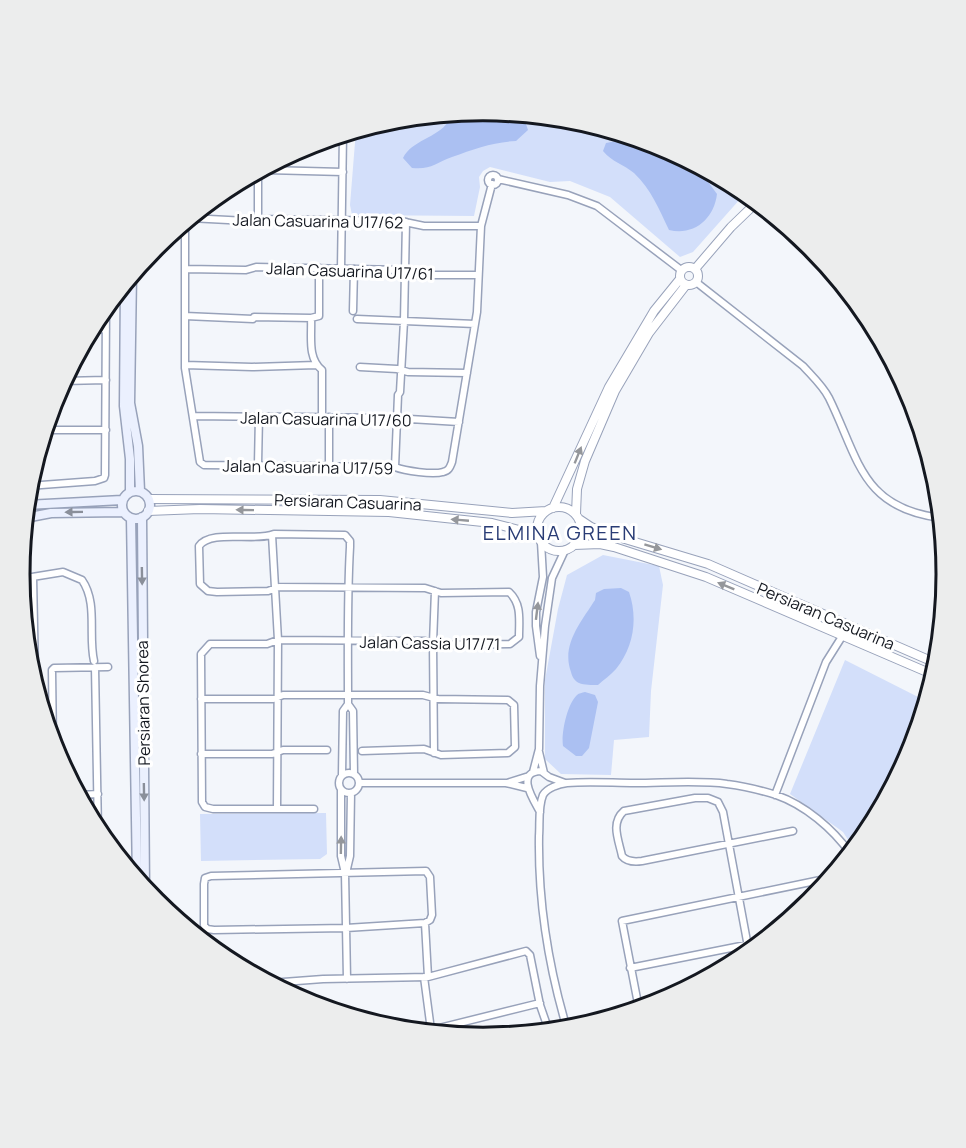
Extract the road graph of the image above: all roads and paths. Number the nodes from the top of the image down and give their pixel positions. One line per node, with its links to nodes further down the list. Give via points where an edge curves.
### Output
1 (343, 143): 3 (street)
2 (279, 170): 3 (street)
3 (343, 172): 8 (street)
4 (258, 181): 7 (street)
5 (750, 209): 16 (street)
6 (202, 219): 7 (street, Jalan Casuarina U17/62)
7 (258, 219): 8 (street, Jalan Casuarina U17/62)
8 (342, 219): 9 (street, Jalan Casuarina U17/62); 14 (street)
9 (406, 222): 10 (street, Jalan Casuarina U17/62, via 424,226); 17 (street)
10 (481, 226): 18 (street, Jalan Casuarina U17/59); 19 (street, Jalan Casuarina U17/59, via 492,184 489,176 495,175 597,206)
11 (185, 232): 12 (street, Jalan Casuarina U17/59)
12 (186, 268): 13 (street, Jalan Casuarina U17/61); 24 (street, Jalan Casuarina U17/59)
13 (319, 268): 14 (street, Jalan Casuarina U17/61); 25 (street, via 319,315)
14 (341, 269): 15 (street, Jalan Casuarina U17/61)
15 (354, 269): 17 (street, Jalan Casuarina U17/61); 23 (street)
16 (695, 269): 19 (street, via 689,267); 20 (street)
17 (405, 270): 18 (street, Jalan Casuarina U17/61, via 416,275); 27 (street)
18 (478, 275): 29 (street, Jalan Casuarina U17/59)
19 (682, 278): 20 (street, via 693,285); 55 (street, one-way to 19, via 617,373 654,311); 59 (street, via 615,391 598,428 577,489)
20 (696, 282): 60 (street, via 818,382 862,473 885,500)
21 (132, 288): 50 (main road, via 130,402 138,446)
22 (125, 297): 51 (main road, via 124,406)
23 (353, 310)
24 (185, 316): 25 (street); 32 (street, Jalan Casuarina U17/59)
25 (311, 318): 33 (street, via 312,357)
26 (357, 319): 27 (street)
27 (404, 321): 29 (street); 35 (street)
28 (106, 322): 31 (street)
29 (476, 324): 36 (street, Jalan Casuarina U17/59)
30 (101, 330): 31 (street)
31 (106, 330): 37 (street)
32 (185, 365): 33 (street); 39 (street, Jalan Casuarina U17/59)
33 (316, 365): 41 (street, via 322,370)
34 (360, 367): 35 (street)
35 (401, 370): 36 (street); 42 (street)
36 (467, 373): 43 (street, Jalan Casuarina U17/59)
37 (106, 380): 38 (street); 45 (street)
38 (74, 381)
39 (193, 416): 40 (street, Jalan Casuarina U17/60); 46 (street, Jalan Casuarina U17/59, via 200,462 204,465)
40 (259, 416): 41 (street, Jalan Casuarina U17/60); 46 (street)
41 (326, 417): 42 (street, Jalan Casuarina U17/60); 47 (street)
42 (397, 419): 43 (street, Jalan Casuarina U17/60); 48 (street)
43 (459, 423): 48 (street, Jalan Casuarina U17/59, via 447,470 403,471)
44 (53, 430): 45 (street)
45 (106, 430): 49 (street, via 104,478)
46 (258, 464): 47 (street, Jalan Casuarina U17/59)
47 (328, 465): 48 (street, Jalan Casuarina U17/59)
48 (395, 467)
49 (39, 485)
50 (140, 491): 51 (main road); 52 (main road)
51 (130, 492): 53 (main road)
52 (149, 499): 55 (street, Persiaran Casuarina, via 380,500 512,513); 57 (main road)
53 (122, 500): 54 (main road); 56 (main road)
54 (36, 505)
55 (549, 510): 59 (street, via 565,508); 63 (street, via 538,522)
56 (123, 512): 58 (main road, one-way to 58); 61 (main road)
57 (145, 514): 61 (main road); 63 (street, Persiaran Casuarina, one-way to 57, via 492,522 389,512 200,510); 118 (main road, Persiaran Shorea, one-way to 118)
58 (34, 516)
59 (577, 517): 64 (street, via 580,536); 75 (street, Persiaran Casuarina, one-way to 75, via 615,536 708,564)
60 (932, 517)
61 (131, 518): 116 (main road, Persiaran Shorea)
62 (272, 535): 67 (street); 67 (street, via 210,537 199,546 200,584 217,592); 68 (street, via 345,536 350,541)
63 (540, 539): 65 (street, via 552,550); 78 (street, one-way to 63, via 536,626 543,577)
64 (574, 545): 65 (street); 71 (street, Persiaran Casuarina, one-way to 64, via 706,577 614,547)
65 (566, 550): 78 (street, via 552,578)
66 (33, 577): 70 (street); 76 (street, via 67,572 82,580 90,599)
67 (275, 588): 68 (street); 72 (street)
68 (348, 588): 69 (street); 73 (street)
69 (435, 591): 74 (street); 74 (street, Jalan Cassia U17/71, via 509,592 519,609 519,637 510,644)
70 (34, 634)
71 (843, 634): 79 (street, Persiaran Casuarina); 108 (street, via 826,662)
72 (278, 640): 73 (street, Jalan Cassia U17/71); 81 (street); 83 (street, Jalan Cassia U17/71, via 267,644 210,644 201,654)
73 (347, 641): 74 (street, Jalan Cassia U17/71); 80 (street)
74 (433, 643): 82 (street)
75 (927, 659)
76 (95, 664): 77 (street); 85 (street, via 52,670); 105 (street)
77 (108, 667)
78 (541, 669): 88 (street)
79 (925, 671)
80 (348, 695): 81 (street); 82 (street); 84 (street)
81 (277, 697): 83 (street); 91 (street)
82 (433, 698): 92 (street); 92 (street, via 508,700 514,705 515,717 515,747 508,753)
83 (201, 699): 93 (street, Jalan Cassia U17/71)
84 (348, 704): 86 (street, via 343,711); 87 (street, via 352,711)
85 (53, 718)
86 (342, 744): 87 (street); 96 (street)
87 (353, 744): 94 (street)
88 (538, 749): 95 (street); 97 (street)
89 (327, 750): 91 (street)
90 (362, 751): 92 (street, via 424,749)
91 (277, 752): 93 (street); 109 (street)
92 (434, 753)
93 (201, 754): 109 (street, Jalan Cassia U17/71, via 201,802 205,807)
94 (354, 774): 96 (street); 98 (street)
95 (531, 774): 97 (street); 99 (street); 101 (street)
96 (342, 775): 102 (street, via 338,784)
97 (547, 775): 100 (street); 103 (street)
98 (359, 783): 99 (street); 104 (street)
99 (506, 783): 101 (street)
100 (566, 783): 103 (street); 108 (street, via 725,784)
101 (527, 788): 106 (street)
102 (341, 790): 104 (street); 117 (street, one-way to 102, via 341,856)
103 (546, 791): 106 (street); 111 (street)
104 (351, 793): 117 (street, via 350,856)
105 (98, 794): 107 (street); 112 (street)
106 (533, 794): 111 (street)
107 (88, 795)
108 (775, 795): 115 (street, via 807,811)
109 (277, 809): 110 (street)
110 (314, 809)
111 (540, 812): 131 (street, via 541,907 546,948)
112 (98, 813)
113 (793, 831): 114 (street)
114 (729, 844): 114 (street, via 723,812 718,802 708,798 624,811 615,824 622,856 633,862); 120 (street)
115 (844, 847)
116 (136, 865)
117 (345, 873): 121 (street, via 426,871 432,915); 122 (street); 122 (street, via 211,876 204,884 204,925 207,929)
118 (145, 876)
119 (816, 881): 120 (street)
120 (739, 896): 123 (street); 125 (street, via 622,921)
121 (428, 922): 122 (street); 126 (street)
122 (346, 928): 127 (street)
123 (748, 941)
124 (736, 950): 125 (street)
125 (630, 968): 129 (street)
126 (426, 977): 127 (street); 130 (street, via 526,951); 133 (street)
127 (347, 979): 128 (street)
128 (287, 982)
129 (637, 1000)
130 (540, 1003): 132 (street); 134 (street)
131 (564, 1019)
132 (546, 1022)
133 (430, 1024)
134 (449, 1026)

